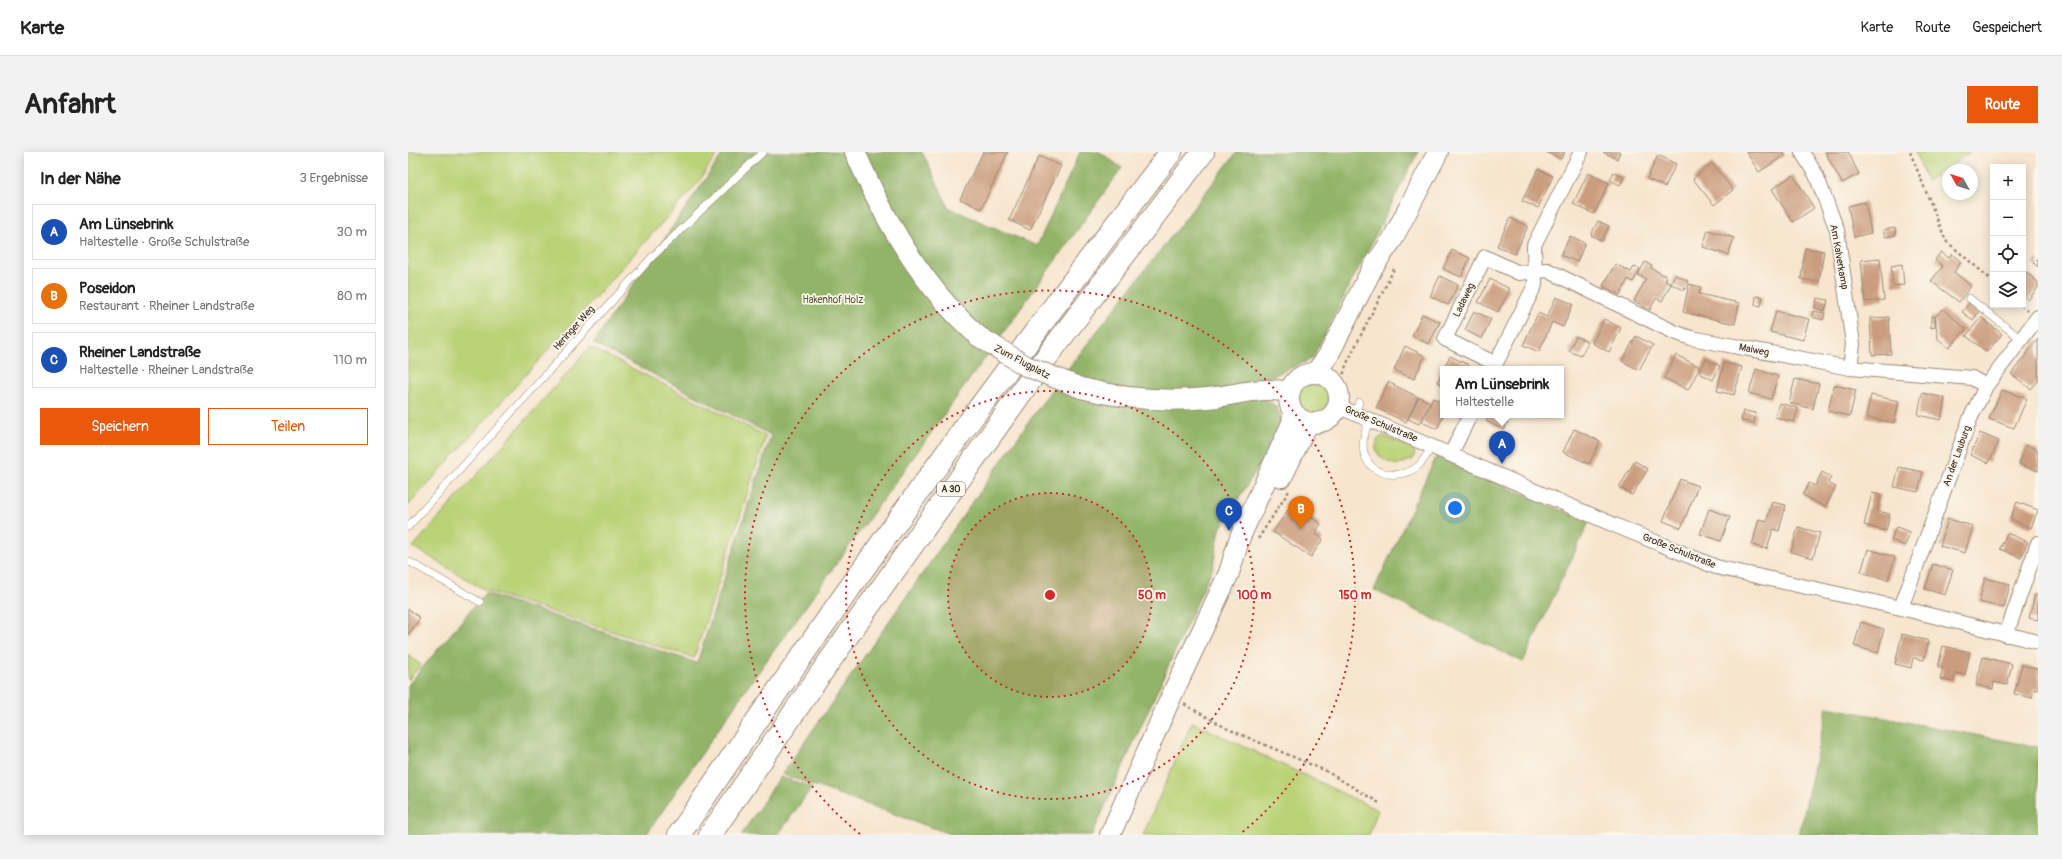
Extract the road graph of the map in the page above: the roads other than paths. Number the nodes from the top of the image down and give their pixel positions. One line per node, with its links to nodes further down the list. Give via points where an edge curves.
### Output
1 (763, 152): 24 (lane, Heringer Weg, via 652,257)
2 (855, 152): 16 (street, Zum Flugplatz, bridge, via 871,189 900,243 930,285 958,319 978,336 1026,366 1081,388 1135,399 1209,398 1262,389)
3 (1171, 152): 32 (highway, A 30, via 966,426)
4 (1203, 152): 33 (highway, A 30, via 1051,350)
5 (1438, 152): 14 (street, via 1392,240 1383,272)
6 (1581, 152): 8 (street, via 1534,245)
7 (1802, 152): 13 (street, Am Kalverkamp, via 1816,175 1837,230 1853,344)
8 (1534, 271): 12 (street, via 1535,285); 12 (street, Ladaweg, via 1519,273 1485,257 1445,338); 13 (street, Maiweg, via 1547,270 1691,338)
9 (1970, 298): 11 (lane)
10 (2038, 317): 11 (street, An der Lauburg)
11 (2021, 339): 15 (street, An der Lauburg)
12 (1494, 366)
13 (1850, 368): 15 (street, Maiweg, via 1972,378)
14 (1330, 378): 16 (street, via 1306,374 1293,384); 17 (street, via 1338,392)
15 (1986, 386): 29 (street, An der Lauburg, via 1970,419)
16 (1289, 392): 18 (street)
17 (1350, 403): 20 (street, Große Schulstraße); 21 (street, via 1327,419)
18 (1293, 412): 21 (street); 27 (street, via 1292,423 1240,537)
19 (1469, 418): 23 (street)
20 (1369, 419): 22 (street, Große Schulstraße); 22 (lane, via 1364,440 1365,456 1375,469 1390,475 1404,474 1420,465)
21 (1310, 423): 27 (street, via 1251,541)
22 (1432, 446): 23 (street, Große Schulstraße)
23 (1451, 454): 29 (street, Große Schulstraße, via 1716,567)
24 (408, 527)
25 (2038, 543): 30 (street)
26 (408, 561): 28 (lane)
27 (1229, 573): 34 (street)
28 (480, 602)
29 (1901, 608): 30 (street, Große Schulstraße)
30 (2006, 635): 31 (street, Große Schulstraße)
31 (2038, 642)
32 (679, 835)
33 (710, 835)
34 (1110, 835)

